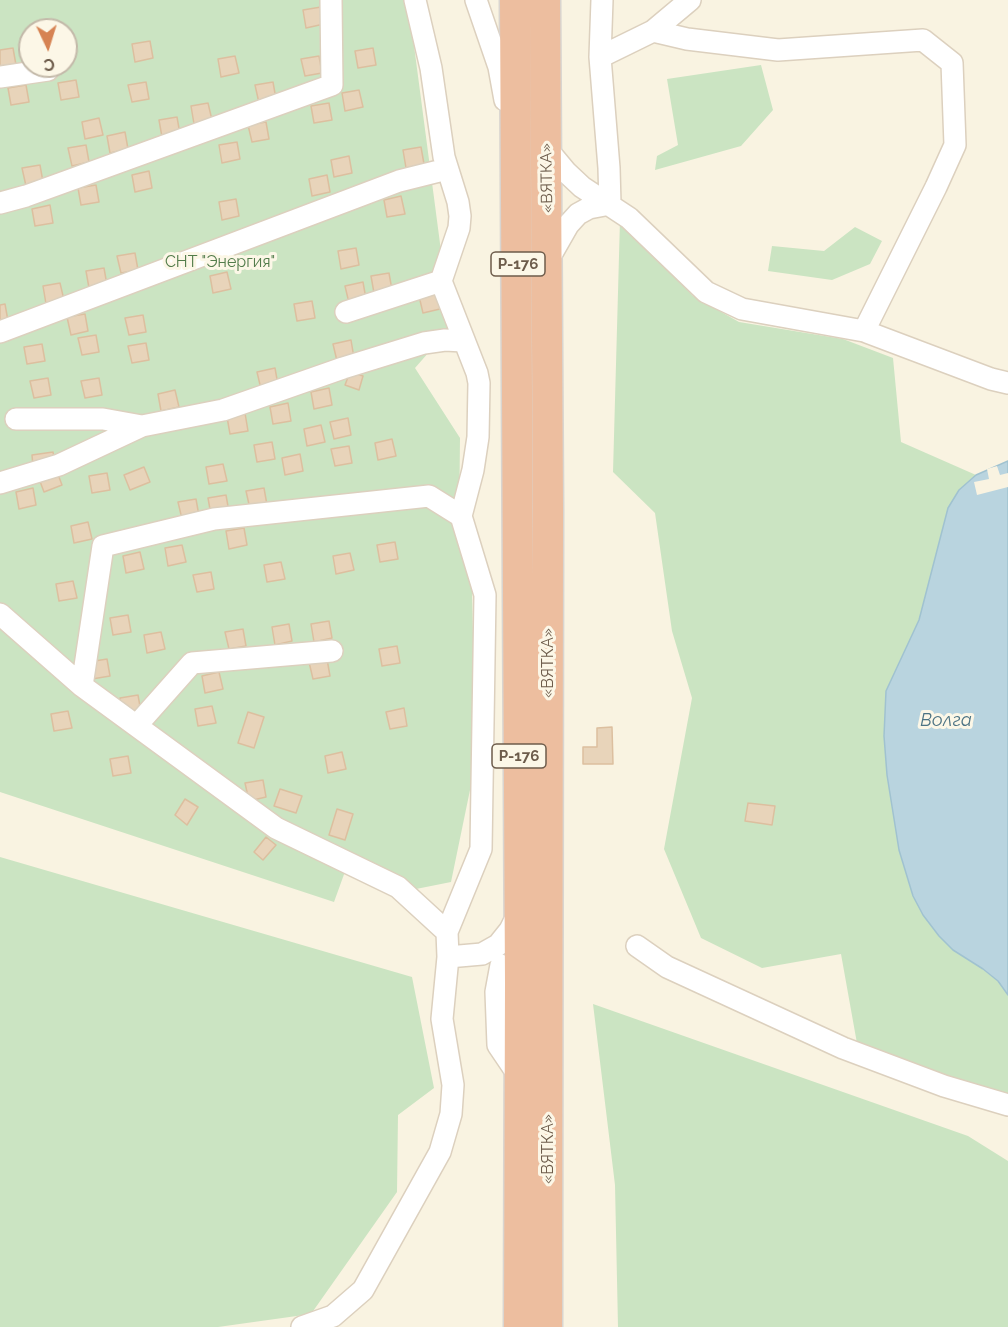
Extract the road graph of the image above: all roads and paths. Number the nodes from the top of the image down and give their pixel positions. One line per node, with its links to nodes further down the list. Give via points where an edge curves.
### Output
1 (331, 0): 14 (street, via 332,85)
2 (415, 0): 13 (street, via 431,68)
3 (476, 0): 16 (street, via 492,42 504,94)
4 (515, 0): 16 (highway, «ВЯТКА» / Р-176)
5 (545, 0): 12 (highway, «ВЯТКА» / Р-176)
6 (602, 0): 9 (street)
7 (690, 0): 8 (street)
8 (653, 31): 9 (street); 20 (street, via 778,50 922,40 952,63 955,145)
9 (600, 57): 15 (street)
10 (18, 74): 11 (street)
11 (0, 77)
12 (546, 148): 15 (street, via 582,187); 17 (highway, «ВЯТКА» / Р-176)
13 (447, 169): 18 (street, via 460,216); 21 (street, via 399,181)
14 (0, 203)
15 (610, 204): 17 (street, via 578,214); 20 (street, via 630,218 706,292 742,309)
16 (518, 242): 32 (highway, «ВЯТКА» / Р-176)
17 (548, 260): 38 (highway, «ВЯТКА» / Р-176)
18 (441, 281): 19 (street); 22 (street)
19 (346, 312)
20 (864, 331): 23 (street)
21 (0, 332)
22 (463, 341): 25 (street, via 424,343 223,410); 27 (street, via 479,383 478,437)
23 (1008, 383)
24 (16, 419): 25 (street, via 103,419)
25 (142, 426): 26 (street, via 59,465)
26 (0, 483)
27 (461, 516): 30 (street, via 429,496 214,519 103,546); 33 (street, via 485,595 481,849)
28 (0, 614): 30 (street)
29 (332, 651): 31 (street, via 192,663)
30 (82, 686): 31 (street)
31 (137, 725): 33 (street, via 276,828 398,887)
32 (519, 911): 35 (street, via 498,945); 37 (highway, «ВЯТКА» / Р-176)
33 (447, 932): 36 (street)
34 (637, 946): 39 (street, via 667,967 843,1048)
35 (482, 954): 36 (street); 37 (street)
36 (448, 957): 40 (street, via 442,1019 453,1085 451,1114 440,1152 363,1290 333,1316)
37 (510, 974): 38 (highway, «ВЯТКА» / Р-176)
38 (534, 1075): 41 (highway, «ВЯТКА» / Р-176); 42 (highway, «ВЯТКА» / Р-176); 43 (street, via 559,1141)
39 (1008, 1105)
40 (302, 1327)
41 (519, 1327)
42 (547, 1327)
43 (559, 1327)

